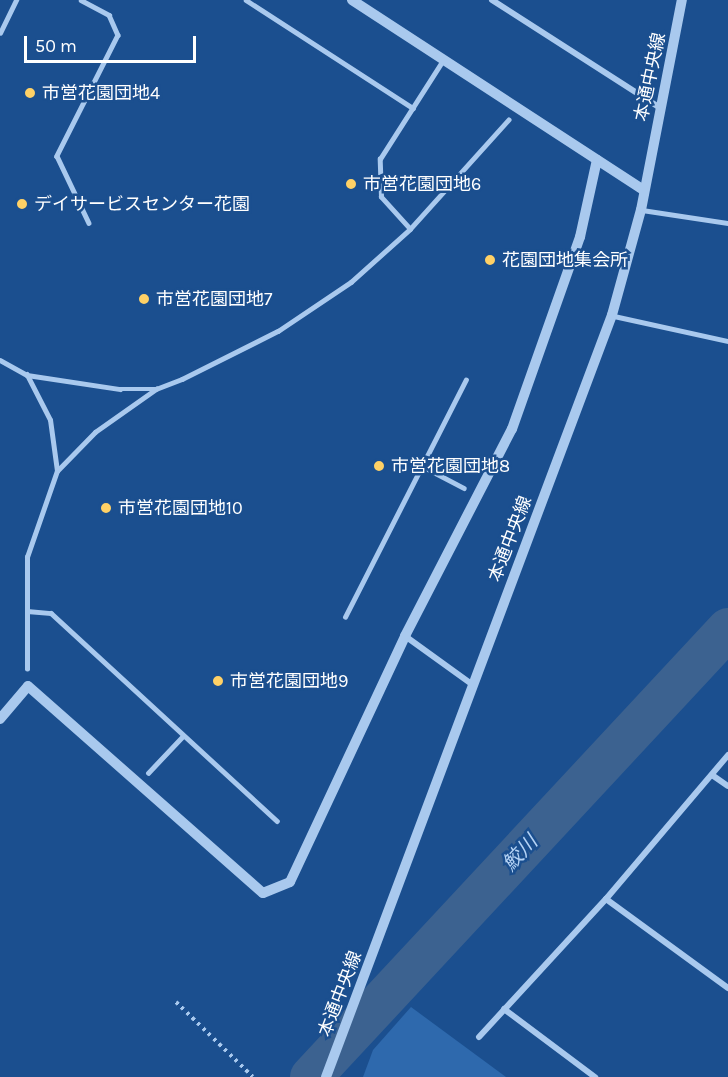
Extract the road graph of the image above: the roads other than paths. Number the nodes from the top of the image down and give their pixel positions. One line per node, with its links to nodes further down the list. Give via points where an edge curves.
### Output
1 (16, 0): 7 (lane)
2 (81, 0): 15 (lane, via 109,15 118,35 57,156)
3 (246, 0): 9 (lane)
4 (352, 0): 8 (street)
5 (492, 0): 10 (street)
6 (682, 0): 10 (street, 本通中央線)
7 (0, 33)
8 (443, 60): 9 (lane); 12 (street)
9 (413, 108): 17 (lane, via 380,159 381,197)
10 (660, 108): 13 (street, 本通中央線)
11 (508, 120): 17 (lane)
12 (597, 160): 13 (street); 29 (street, via 580,237 512,429)
13 (644, 190): 14 (street, 本通中央線)
14 (641, 210): 16 (lane); 18 (street, 本通中央線)
15 (89, 223)
16 (728, 223)
17 (410, 229): 23 (lane, via 322,303 278,331)
18 (612, 315): 19 (lane); 31 (street, 本通中央線)
19 (728, 341)
20 (0, 360): 21 (lane)
21 (27, 375): 23 (lane); 25 (lane, via 50,420)
22 (466, 380): 24 (lane)
23 (156, 389): 25 (lane, via 95,432)
24 (424, 467): 26 (lane); 28 (lane)
25 (57, 471): 27 (lane, via 30,540)
26 (464, 488)
27 (27, 610): 30 (lane); 33 (lane, via 51,614)
28 (345, 617)
29 (405, 636): 31 (street); 32 (street, via 290,882 262,893 28,686)
30 (27, 669)
31 (473, 685): 43 (street, 本通中央線)
32 (0, 719)
33 (183, 736): 35 (lane); 38 (lane)
34 (728, 755): 36 (street)
35 (148, 773)
36 (712, 775): 37 (street); 39 (street)
37 (728, 786)
38 (277, 821)
39 (606, 899): 40 (street); 41 (street)
40 (728, 988)
41 (504, 1009): 42 (street); 44 (street)
42 (479, 1036)
43 (326, 1077)
44 (595, 1077)

